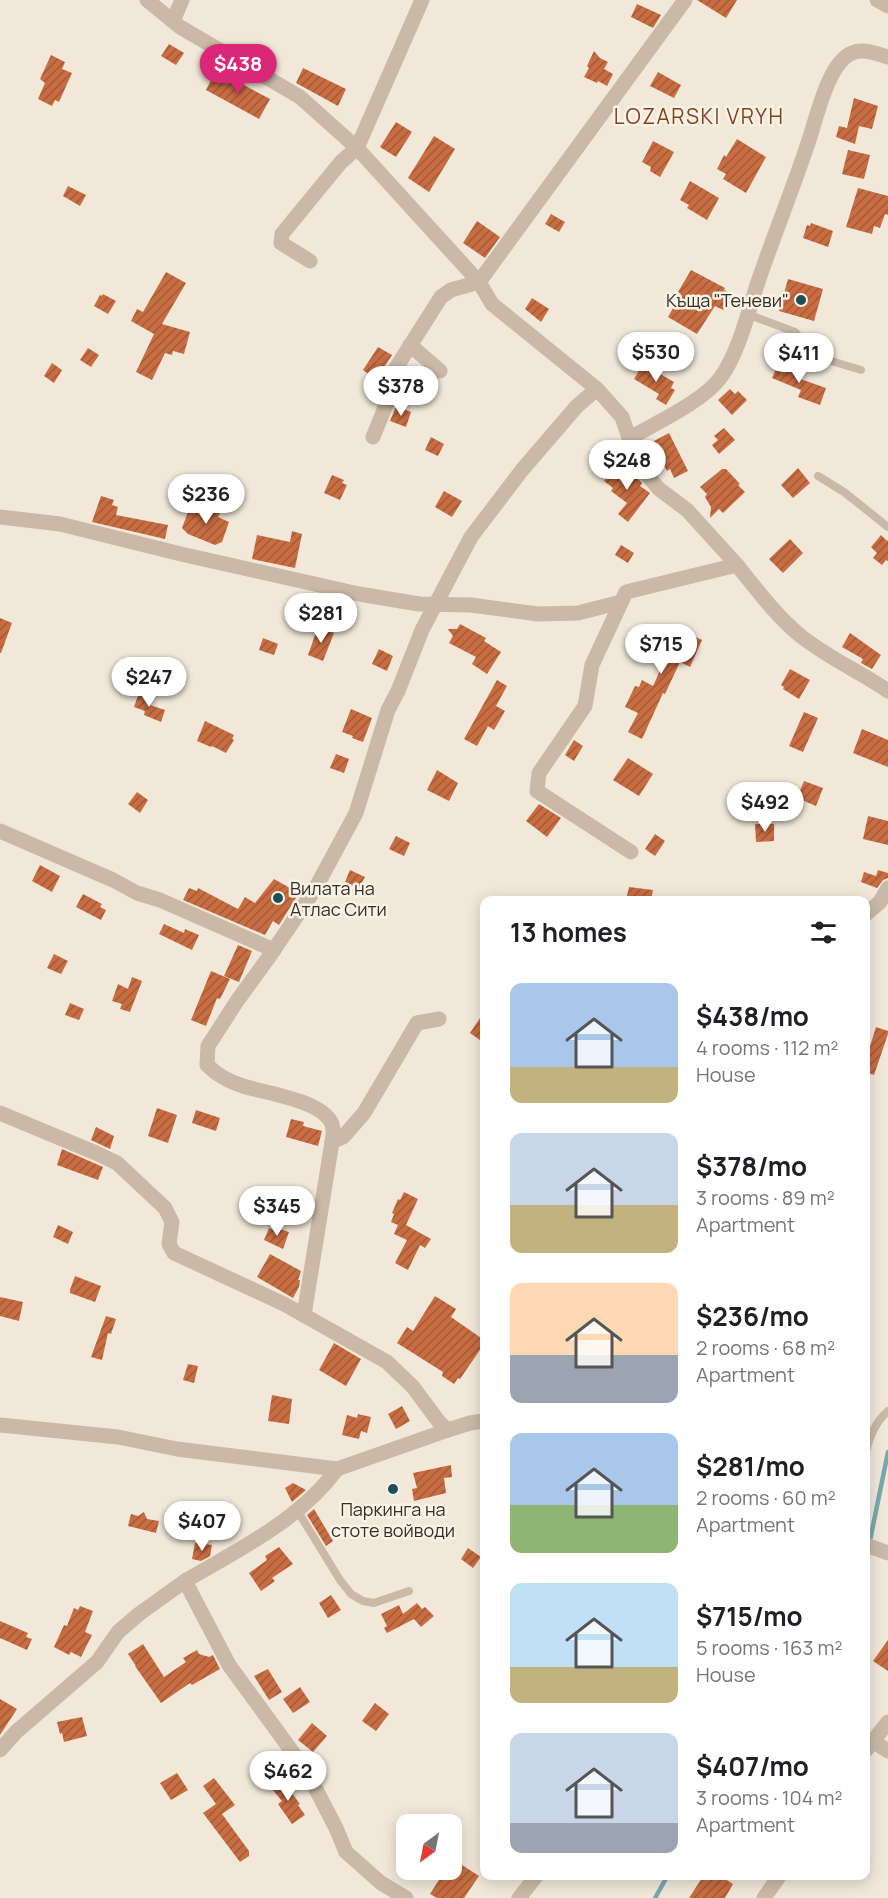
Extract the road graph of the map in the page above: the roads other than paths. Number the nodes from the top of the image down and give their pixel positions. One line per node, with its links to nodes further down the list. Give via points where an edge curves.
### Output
1 (147, 0): 7 (street)
2 (182, 0): 7 (street)
3 (422, 0): 9 (street)
4 (685, 0): 11 (street)
5 (877, 0): 6 (street)
6 (888, 6)
7 (173, 21): 9 (street, via 300,97)
8 (888, 57): 12 (street, via 867,51 852,53 838,65 827,85)
9 (357, 148): 10 (street, via 282,234 281,243); 11 (street)
10 (310, 261)
11 (479, 282): 13 (street, via 441,297); 16 (street, via 492,304)
12 (747, 314): 14 (lane, via 795,332 808,354); 18 (street, via 734,355 720,379 700,397)
13 (410, 345): 15 (street); 17 (street, via 385,385 391,393)
14 (861, 370)
15 (440, 371)
16 (597, 389): 18 (street, via 622,417); 24 (street, via 577,406 522,470 471,537)
17 (373, 437)
18 (630, 438): 22 (street, via 638,464 659,489 687,510)
19 (818, 476): 21 (lane)
20 (0, 517): 24 (street, via 60,524 359,594)
21 (888, 527)
22 (737, 565): 23 (street, via 626,592); 25 (street, via 801,636)
23 (621, 602): 24 (street, via 578,613 538,614); 27 (street, via 592,665 585,706 539,773 537,791)
24 (436, 604): 30 (street, via 388,710 356,813 315,889)
25 (888, 691)
26 (0, 831): 30 (street)
27 (631, 852)
28 (888, 888): 29 (street)
29 (870, 911)
30 (274, 950): 33 (street, via 208,1046 207,1065 241,1086 282,1095 318,1110 332,1123)
31 (439, 1019): 33 (street, via 417,1023 364,1113 343,1137)
32 (0, 1113): 34 (street, via 117,1163 165,1208 172,1222 169,1245 174,1253)
33 (332, 1142): 34 (street)
34 (304, 1315): 38 (street, via 387,1362)
35 (888, 1411): 39 (lane)
36 (480, 1422): 38 (street)
37 (0, 1425): 40 (street, via 118,1437 177,1449)
38 (448, 1430): 40 (street)
39 (870, 1438)
40 (337, 1469): 41 (street)
41 (297, 1510): 44 (street); 45 (lane, via 351,1594 374,1604)
42 (870, 1546): 43 (street)
43 (888, 1553)
44 (185, 1581): 49 (street, via 118,1632 97,1662); 53 (street, via 229,1665 307,1772 346,1852 381,1883)
45 (409, 1591)
46 (888, 1722): 47 (street)
47 (870, 1745)
48 (870, 1746): 50 (street)
49 (0, 1750)
50 (888, 1751)
51 (533, 1880): 54 (street)
52 (777, 1880): 55 (street)
53 (406, 1898)
54 (519, 1898)
55 (764, 1898)

